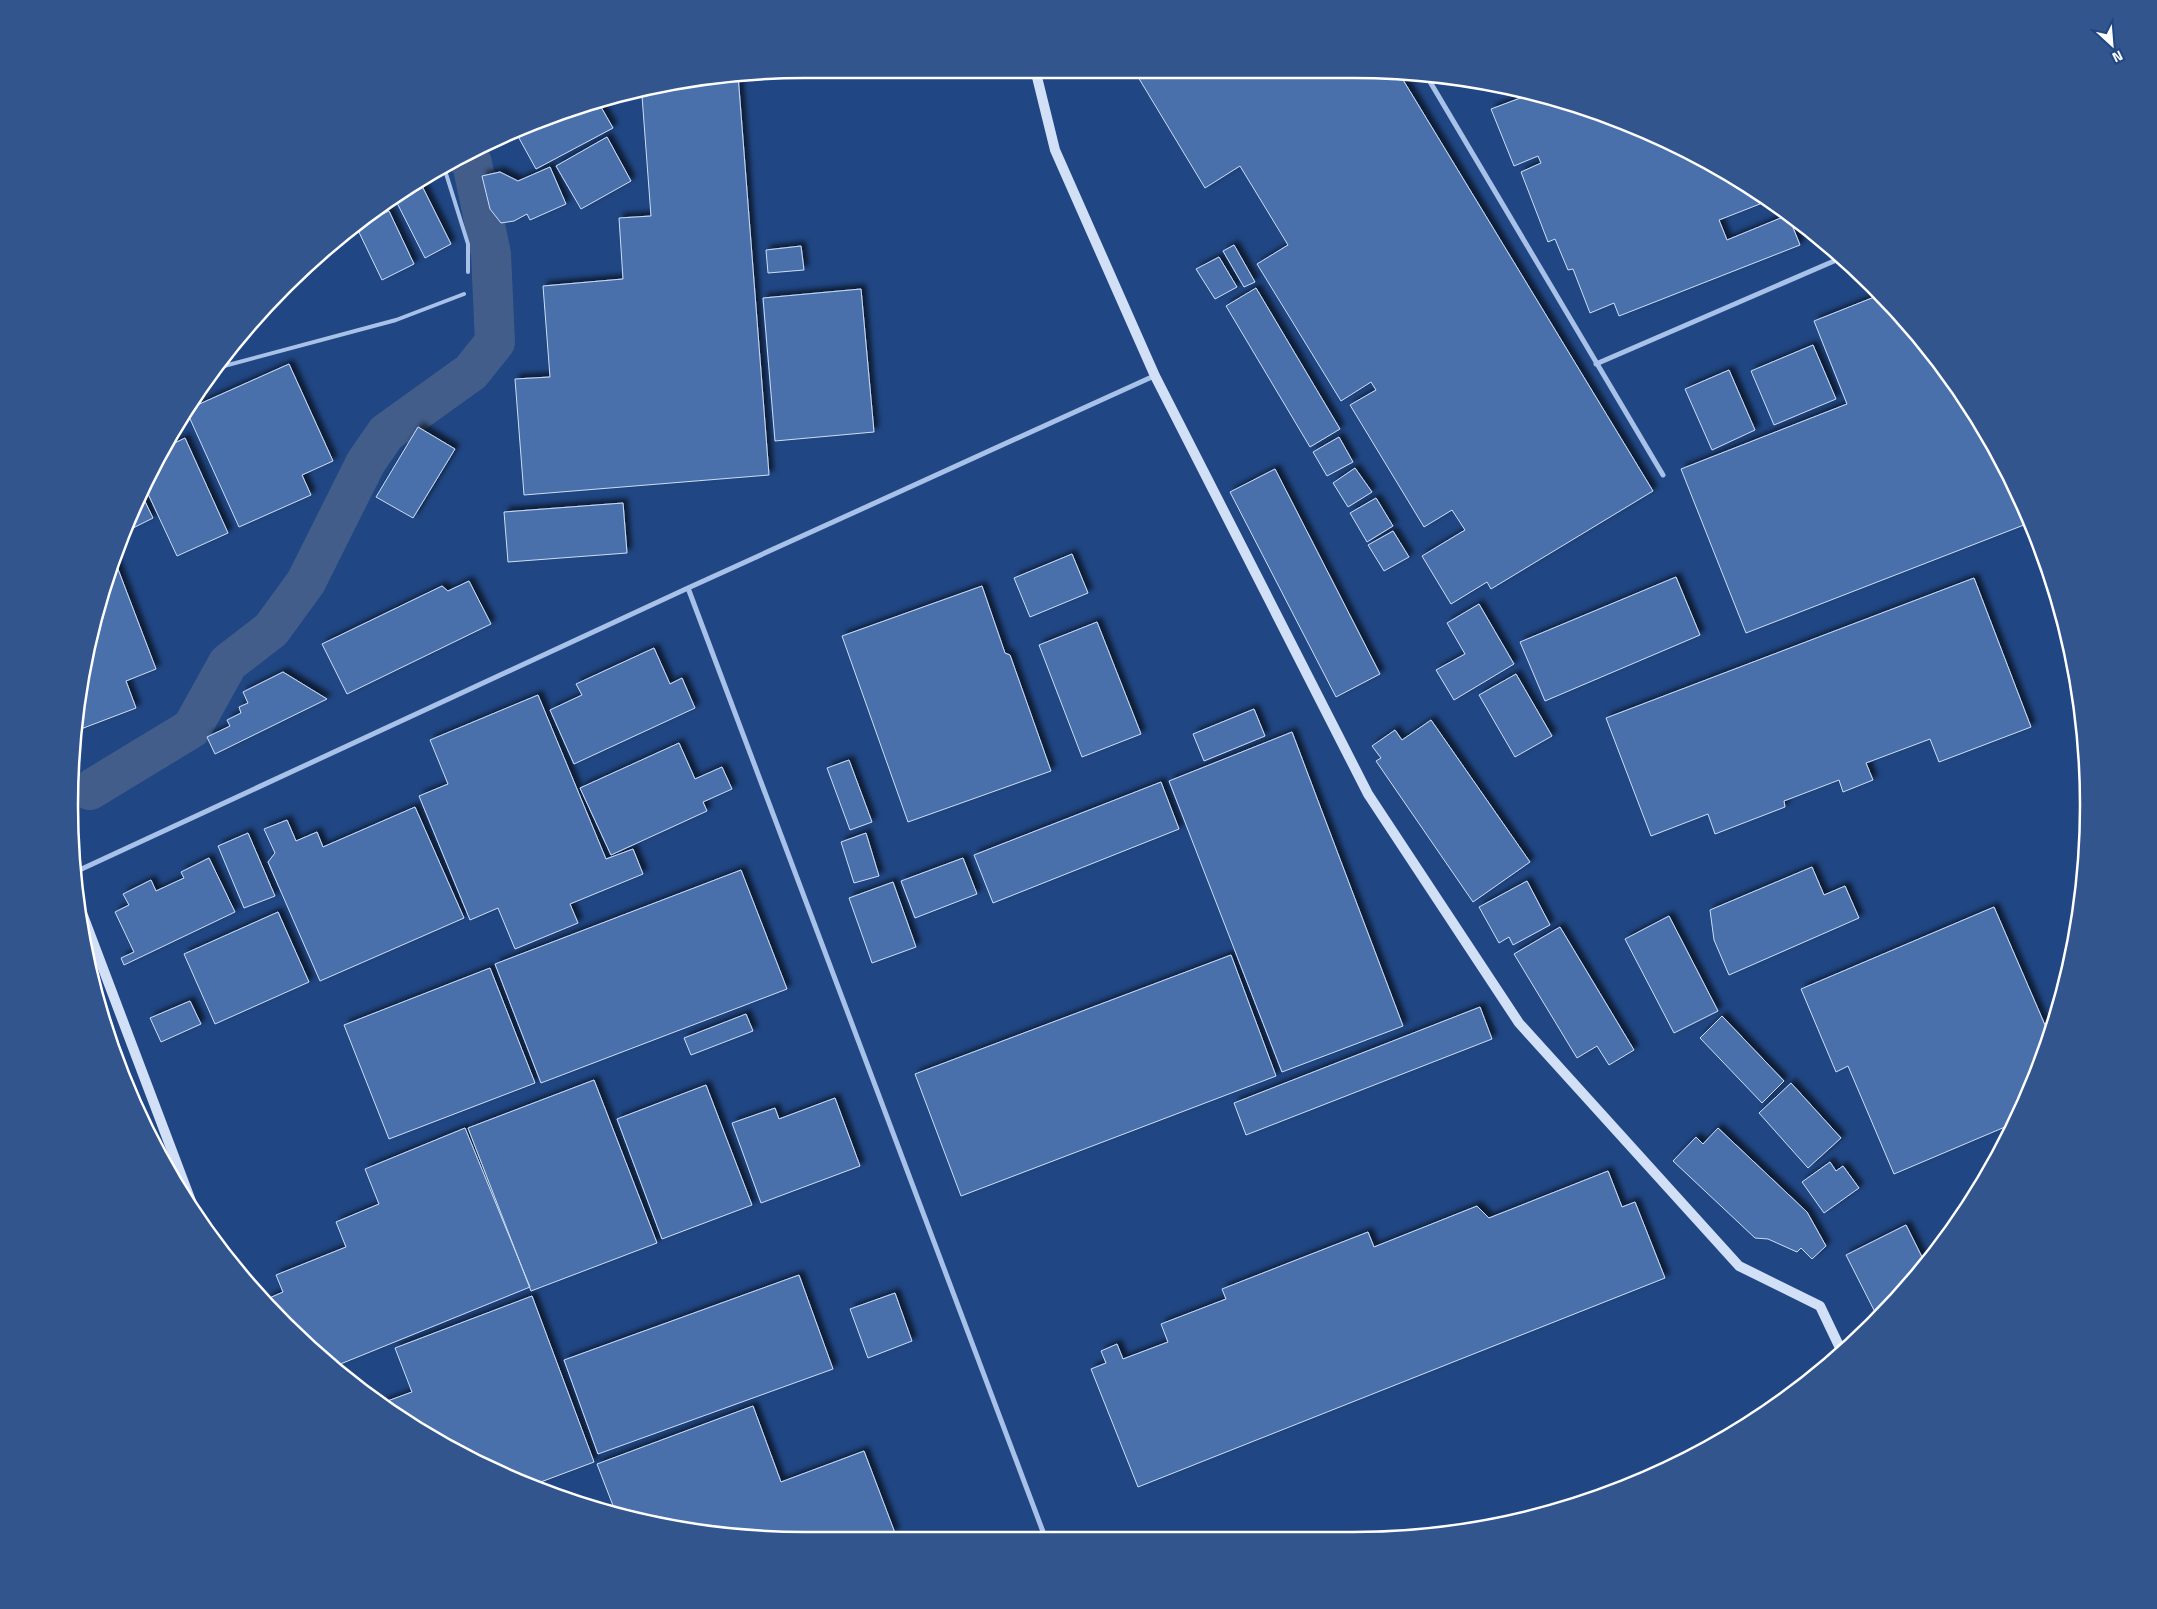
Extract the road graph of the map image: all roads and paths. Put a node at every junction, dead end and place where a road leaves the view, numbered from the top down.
1 (1037, 78) edge
2 (1430, 82) edge
3 (446, 172) edge
4 (1835, 261) edge
5 (468, 272) dead end
6 (464, 294) dead end
7 (1596, 364) junction
8 (225, 366) edge
9 (1155, 376) junction
10 (1663, 475) dead end
11 (688, 588) junction
12 (81, 869) edge
13 (89, 931) edge
14 (184, 1182) edge
15 (1839, 1345) edge
16 (1043, 1532) edge

1 - 9 street
2 - 7 street
3 - 5 lane
4 - 7 street
6 - 8 lane
7 - 10 street
9 - 11 street
9 - 15 street
11 - 12 street
11 - 16 street
13 - 14 street

